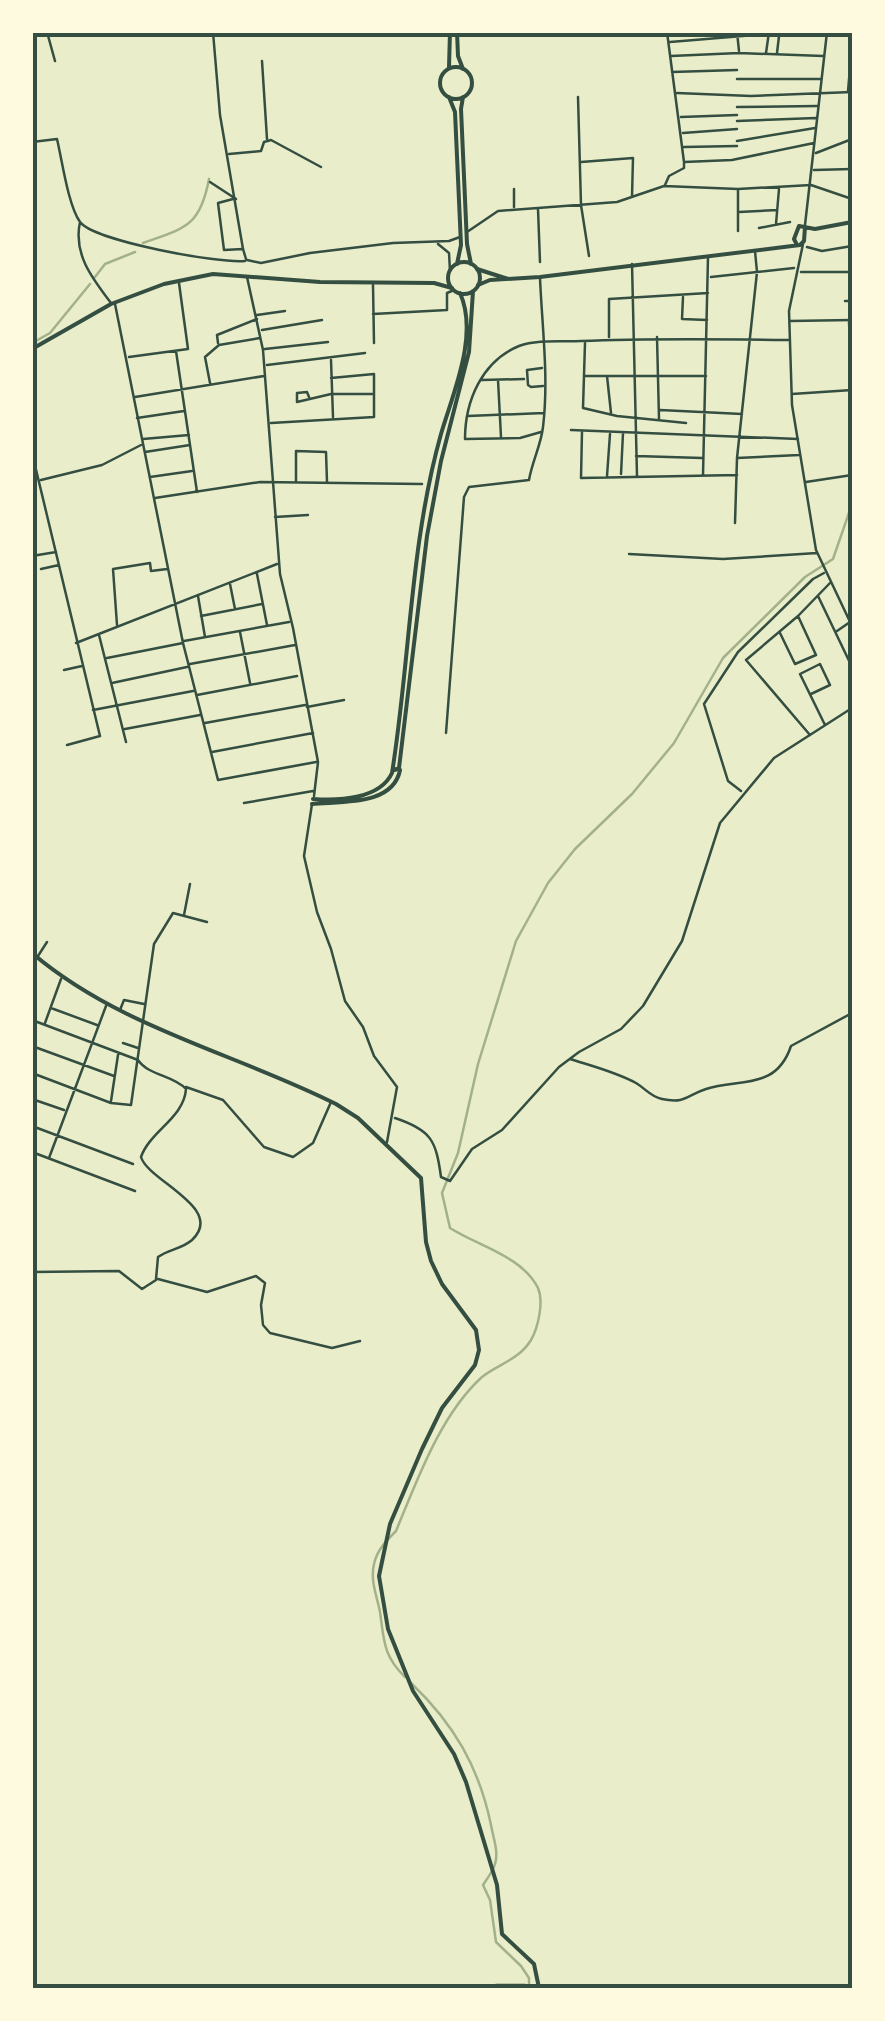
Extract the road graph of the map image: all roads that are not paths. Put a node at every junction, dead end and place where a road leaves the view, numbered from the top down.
1 (47, 32) edge
2 (213, 32) edge
3 (244, 32) edge
4 (256, 32) edge
5 (453, 32) edge
6 (667, 32) edge
7 (793, 32) edge
8 (805, 32) edge
9 (769, 34) edge
10 (779, 34) edge
11 (826, 34) edge
12 (737, 35) edge
13 (668, 42) junction
14 (852, 45) edge
15 (739, 54) junction
16 (766, 54) junction
17 (776, 55) junction
18 (669, 56) junction
19 (824, 56) junction
20 (55, 61) dead end
21 (262, 61) dead end
22 (463, 69) junction
23 (448, 70) junction
24 (737, 70) dead end
25 (670, 72) junction
26 (738, 79) dead end
27 (822, 80) junction
28 (850, 92) edge
29 (677, 93) junction
30 (820, 93) junction
31 (449, 97) junction
32 (578, 97) dead end
33 (463, 98) junction
34 (819, 106) junction
35 (737, 107) dead end
36 (680, 117) junction
37 (818, 118) junction
38 (817, 128) junction
39 (737, 129) dead end
40 (682, 134) junction
41 (852, 139) edge
42 (267, 140) junction
43 (32, 142) edge
44 (815, 142) junction
45 (683, 147) junction
46 (814, 153) junction
47 (227, 154) junction
48 (579, 162) junction
49 (684, 162) junction
50 (321, 167) dead end
51 (852, 169) edge
52 (812, 170) junction
53 (210, 182) dead end
54 (810, 185) junction
55 (664, 186) junction
56 (514, 188) dead end
57 (738, 188) junction
58 (779, 188) junction
59 (852, 198) edge
60 (234, 199) junction
61 (632, 199) junction
62 (580, 205) junction
63 (538, 208) junction
64 (514, 209) junction
65 (777, 210) junction
66 (738, 212) junction
67 (805, 214) junction
68 (80, 222) junction
69 (790, 222) dead end
70 (852, 222) edge
71 (776, 224) junction
72 (798, 227) junction
73 (805, 227) junction
74 (759, 228) dead end
75 (815, 229) junction
76 (738, 232) dead end
77 (463, 235) junction
78 (432, 242) junction
79 (795, 242) junction
80 (805, 242) junction
81 (852, 246) edge
82 (243, 249) junction
83 (755, 250) junction
84 (708, 255) junction
85 (589, 256) dead end
86 (801, 256) junction
87 (247, 260) junction
88 (540, 262) dead end
89 (457, 264) junction
90 (471, 264) junction
91 (632, 264) junction
92 (794, 268) dead end
93 (477, 269) junction
94 (757, 272) junction
95 (801, 272) dead end
96 (852, 272) edge
97 (450, 274) junction
98 (246, 276) junction
99 (540, 277) junction
100 (710, 277) junction
101 (512, 280) junction
102 (178, 281) junction
103 (434, 283) junction
104 (373, 284) junction
105 (478, 285) junction
106 (455, 290) junction
107 (473, 291) junction
108 (709, 293) junction
109 (684, 294) junction
110 (633, 296) junction
111 (845, 301) dead end
112 (852, 301) edge
113 (113, 303) junction
114 (285, 310) dead end
115 (373, 314) junction
116 (258, 316) junction
117 (322, 320) dead end
118 (708, 320) junction
119 (851, 320) edge
120 (789, 321) junction
121 (260, 330) junction
122 (657, 337) junction
123 (261, 338) junction
124 (634, 338) junction
125 (707, 338) junction
126 (609, 340) junction
127 (749, 340) junction
128 (789, 340) junction
129 (585, 341) junction
130 (328, 342) dead end
131 (374, 342) dead end
132 (542, 343) junction
133 (218, 344) junction
134 (32, 349) edge
135 (263, 350) junction
136 (176, 351) junction
137 (364, 353) dead end
138 (128, 357) junction
139 (331, 359) junction
140 (264, 364) junction
141 (544, 368) junction
142 (264, 376) junction
143 (584, 376) junction
144 (608, 376) junction
145 (635, 376) junction
146 (658, 376) junction
147 (706, 376) junction
148 (330, 378) junction
149 (526, 379) junction
150 (480, 380) junction
151 (498, 380) junction
152 (210, 384) junction
153 (545, 386) junction
154 (182, 388) junction
155 (851, 390) edge
156 (331, 394) junction
157 (373, 394) junction
158 (791, 394) junction
159 (133, 397) junction
160 (309, 397) dead end
161 (852, 403) edge
162 (659, 410) junction
163 (186, 411) junction
164 (705, 412) junction
165 (544, 413) junction
166 (611, 414) junction
167 (742, 414) junction
168 (500, 415) junction
169 (466, 416) junction
170 (137, 418) junction
171 (636, 418) junction
172 (333, 419) junction
173 (659, 420) junction
174 (686, 423) dead end
175 (270, 424) junction
176 (571, 430) dead end
177 (582, 430) junction
178 (542, 432) junction
179 (610, 432) junction
180 (623, 433) junction
181 (636, 434) junction
182 (704, 435) junction
183 (189, 436) junction
184 (740, 437) junction
185 (501, 438) junction
186 (798, 439) junction
187 (142, 442) junction
188 (190, 446) junction
189 (143, 452) junction
190 (32, 453) edge
191 (800, 455) junction
192 (636, 456) junction
193 (704, 458) junction
194 (738, 458) junction
195 (194, 470) junction
196 (703, 475) junction
197 (737, 475) junction
198 (852, 475) edge
199 (607, 476) junction
200 (621, 476) junction
201 (637, 476) junction
202 (149, 477) junction
203 (41, 480) junction
204 (271, 482) junction
205 (296, 482) junction
206 (806, 482) junction
207 (327, 483) junction
208 (422, 484) dead end
209 (197, 492) junction
210 (153, 498) junction
211 (308, 515) dead end
212 (274, 518) junction
213 (735, 523) dead end
214 (58, 551) junction
215 (630, 554) dead end
216 (817, 554) junction
217 (32, 556) edge
218 (278, 563) junction
219 (62, 565) junction
220 (168, 568) junction
221 (41, 569) dead end
222 (256, 572) junction
223 (826, 572) junction
224 (230, 582) junction
225 (830, 582) junction
226 (197, 595) junction
227 (818, 595) junction
228 (175, 604) junction
229 (262, 604) junction
230 (235, 609) junction
231 (201, 616) junction
232 (798, 616) junction
233 (292, 622) junction
234 (852, 624) edge
235 (117, 626) junction
236 (267, 626) junction
237 (240, 631) junction
238 (780, 631) junction
239 (836, 632) junction
240 (99, 634) junction
241 (205, 638) junction
242 (182, 642) junction
243 (76, 643) junction
244 (296, 645) junction
245 (245, 654) junction
246 (106, 658) junction
247 (82, 666) junction
248 (188, 666) junction
249 (852, 668) edge
250 (64, 670) dead end
251 (300, 676) junction
252 (112, 682) junction
253 (251, 684) junction
254 (195, 693) junction
255 (810, 694) junction
256 (344, 700) dead end
257 (117, 705) junction
258 (307, 706) junction
259 (852, 708) edge
260 (93, 710) junction
261 (201, 715) junction
262 (204, 724) junction
263 (825, 725) junction
264 (123, 730) junction
265 (312, 733) junction
266 (446, 733) dead end
267 (810, 735) junction
268 (126, 742) dead end
269 (67, 746) dead end
270 (401, 750) junction
271 (211, 752) junction
272 (318, 762) junction
273 (393, 767) junction
274 (315, 791) junction
275 (744, 793) junction
276 (313, 801) junction
277 (244, 803) dead end
278 (190, 884) dead end
279 (184, 916) junction
280 (207, 922) dead end
281 (47, 942) dead end
282 (35, 955) edge
283 (62, 978) junction
284 (107, 1004) junction
285 (144, 1004) junction
286 (51, 1008) junction
287 (120, 1012) junction
288 (852, 1013) edge
289 (32, 1020) edge
290 (142, 1022) junction
291 (44, 1024) junction
292 (98, 1025) junction
293 (92, 1042) junction
294 (123, 1042) dead end
295 (34, 1046) edge
296 (139, 1048) junction
297 (118, 1052) junction
298 (32, 1056) edge
299 (570, 1059) junction
300 (138, 1060) junction
301 (84, 1065) junction
302 (32, 1073) edge
303 (114, 1076) junction
304 (184, 1086) junction
305 (74, 1089) junction
306 (32, 1098) edge
307 (331, 1101) junction
308 (110, 1102) junction
309 (66, 1112) junction
310 (394, 1118) junction
311 (32, 1126) edge
312 (57, 1136) junction
313 (386, 1143) junction
314 (32, 1152) edge
315 (49, 1158) junction
316 (133, 1164) dead end
317 (135, 1190) dead end
318 (32, 1272) edge
319 (156, 1279) junction
320 (360, 1342) dead end
321 (525, 1985) dead end
322 (493, 1988) edge
323 (539, 1988) edge

1 - 20 street
2 - 47 street
3 - 4 street
5 - 22 main road
5 - 23 main road
6 - 13 street
7 - 10 street
8 - 11 street
9 - 10 street
9 - 12 street
9 - 16 street
10 - 17 street
11 - 19 street
12 - 13 street
12 - 15 street
13 - 18 street
14 - 28 street
15 - 16 street
15 - 18 street
16 - 17 street
17 - 19 street
18 - 25 street
19 - 27 street
21 - 42 street
22 - 23 main road
22 - 33 main road
23 - 31 main road
24 - 25 street
25 - 29 street
26 - 27 street
27 - 30 street
28 - 30 street
29 - 30 street
29 - 36 street
30 - 34 street
31 - 33 main road
31 - 77 main road
32 - 48 street
33 - 77 main road
34 - 35 street
34 - 37 street
36 - 37 street
36 - 40 street
37 - 38 street
38 - 44 street
38 - 45 street
39 - 40 street
40 - 45 street
41 - 46 street
42 - 47 street
42 - 50 street
43 - 68 street
44 - 46 street
44 - 49 street
45 - 49 street
46 - 52 street
47 - 60 street
48 - 61 street
48 - 62 street
49 - 55 street
51 - 52 street
52 - 54 street
53 - 60 street
54 - 58 street
54 - 59 street
54 - 67 street
55 - 57 street
55 - 61 street
56 - 64 street
57 - 58 street
57 - 66 street
58 - 65 street
60 - 82 street
60 - 82 street
61 - 62 street
62 - 63 street
62 - 85 street
63 - 64 street
63 - 88 street
64 - 77 street
65 - 66 street
65 - 71 street
66 - 76 street
67 - 72 street
67 - 73 street
68 - 87 street
68 - 113 street
69 - 71 street
70 - 75 main road
71 - 74 street
72 - 73 main road
72 - 79 main road
73 - 75 main road
73 - 80 main road
75 - 80 main road
77 - 78 street
77 - 89 main road
77 - 90 main road
78 - 87 street
78 - 97 street
79 - 80 main road
79 - 83 main road
79 - 86 street
80 - 81 street
80 - 86 street
82 - 87 street
83 - 84 main road
83 - 94 street
84 - 91 main road
84 - 100 street
86 - 120 street
89 - 90 main road
89 - 97 main road
90 - 93 main road
91 - 99 main road
91 - 110 street
92 - 94 street
93 - 101 main road
93 - 105 main road
94 - 100 street
94 - 127 street
95 - 96 street
97 - 103 main road
97 - 106 main road
98 - 102 main road
98 - 104 main road
98 - 116 street
99 - 101 main road
99 - 132 street
100 - 108 street
101 - 105 main road
102 - 113 main road
102 - 136 street
103 - 104 main road
103 - 106 main road
104 - 115 street
105 - 107 main road
106 - 107 main road
106 - 115 street
106 - 273 main road
107 - 270 main road
108 - 109 street
108 - 118 street
109 - 110 street
109 - 118 street
110 - 124 street
110 - 126 street
111 - 112 street
113 - 134 main road
113 - 138 street
114 - 116 street
115 - 131 street
116 - 121 street
116 - 133 street
117 - 121 street
118 - 125 street
119 - 120 street
119 - 155 street
120 - 128 street
121 - 123 street
122 - 124 street
122 - 125 street
122 - 146 street
123 - 133 street
123 - 135 street
124 - 126 street
124 - 145 street
125 - 127 street
125 - 147 street
126 - 129 street
127 - 128 street
127 - 167 street
128 - 158 street
129 - 132 street
129 - 143 street
130 - 135 street
132 - 141 street
132 - 150 street
133 - 152 street
135 - 140 street
136 - 138 street
136 - 154 street
137 - 139 street
138 - 159 street
139 - 140 street
139 - 148 street
140 - 142 street
141 - 149 street
141 - 153 street
142 - 152 street
142 - 175 street
143 - 144 street
143 - 166 street
144 - 145 street
144 - 166 street
145 - 146 street
145 - 171 street
146 - 147 street
146 - 162 street
147 - 164 street
148 - 156 street
148 - 157 street
149 - 151 street
149 - 153 street
150 - 151 street
150 - 169 street
151 - 168 street
152 - 154 street
153 - 165 street
154 - 159 street
154 - 163 street
155 - 158 street
155 - 161 street
156 - 157 street
156 - 160 street
156 - 172 street
157 - 172 street
158 - 186 street
159 - 170 street
162 - 164 street
162 - 173 street
163 - 170 street
163 - 183 street
164 - 167 street
164 - 182 street
165 - 168 street
165 - 178 street
166 - 171 street
167 - 184 street
168 - 169 street
168 - 185 street
169 - 185 street
170 - 187 street
171 - 173 street
171 - 181 street
172 - 175 street
173 - 174 street
175 - 204 street
176 - 177 street
177 - 179 street
177 - 199 street
178 - 185 street
178 - 266 street
179 - 180 street
179 - 199 street
180 - 181 street
180 - 200 street
181 - 182 street
181 - 192 street
182 - 184 street
182 - 193 street
183 - 187 street
183 - 188 street
184 - 186 street
184 - 194 street
186 - 191 street
187 - 189 street
187 - 203 street
188 - 189 street
188 - 195 street
189 - 202 street
190 - 203 street
191 - 194 street
191 - 206 street
192 - 193 street
192 - 201 street
193 - 196 street
194 - 197 street
195 - 202 street
195 - 209 street
196 - 197 street
196 - 201 street
197 - 213 street
198 - 206 street
199 - 200 street
200 - 201 street
202 - 210 street
203 - 214 street
204 - 205 street
204 - 209 street
204 - 212 street
205 - 207 street
205 - 207 street
206 - 216 street
207 - 208 street
209 - 210 street
210 - 220 street
211 - 212 street
212 - 218 street
214 - 217 street
214 - 219 street
215 - 216 street
216 - 223 street
218 - 222 street
218 - 233 street
219 - 221 street
219 - 243 street
220 - 228 street
220 - 235 street
222 - 224 street
222 - 229 street
223 - 225 street
223 - 275 street
224 - 226 street
224 - 230 street
225 - 227 street
225 - 234 street
226 - 228 street
226 - 231 street
227 - 232 street
227 - 239 street
228 - 235 street
228 - 242 street
229 - 230 street
229 - 236 street
230 - 231 street
231 - 241 street
232 - 238 street
232 - 238 street
233 - 236 street
233 - 244 street
234 - 239 street
235 - 240 street
236 - 237 street
237 - 241 street
237 - 245 street
238 - 267 street
239 - 249 street
240 - 243 street
240 - 246 street
241 - 242 street
242 - 246 street
242 - 248 street
243 - 247 street
244 - 245 street
244 - 251 street
245 - 248 street
245 - 253 street
246 - 252 street
247 - 250 street
247 - 260 street
248 - 252 street
248 - 254 street
251 - 253 street
251 - 258 street
252 - 257 street
253 - 254 street
254 - 257 street
254 - 261 street
255 - 255 street
255 - 263 street
256 - 258 street
257 - 260 street
257 - 264 street
258 - 262 street
258 - 265 street
259 - 263 street
260 - 269 street
261 - 262 street
261 - 264 street
262 - 271 street
263 - 267 street
264 - 268 street
265 - 271 street
265 - 272 street
267 - 275 street
270 - 273 main road
270 - 276 main road
271 - 272 street
272 - 274 street
273 - 276 main road
274 - 276 street
274 - 277 street
275 - 299 street
276 - 310 street
278 - 279 street
279 - 280 street
279 - 285 street
281 - 282 street
282 - 283 main road
283 - 284 main road
283 - 286 street
284 - 287 main road
284 - 292 street
285 - 287 street
285 - 290 street
286 - 291 street
286 - 292 street
287 - 290 main road
288 - 299 street
289 - 291 street
290 - 296 street
290 - 307 main road
291 - 293 street
292 - 293 street
293 - 297 street
293 - 301 street
294 - 296 street
295 - 298 street
295 - 301 street
296 - 300 street
297 - 300 street
297 - 303 street
299 - 310 street
300 - 304 street
300 - 308 street
301 - 303 street
301 - 305 street
302 - 305 street
303 - 308 street
304 - 307 street
304 - 319 street
305 - 308 street
305 - 309 street
306 - 309 street
307 - 313 main road
309 - 312 street
310 - 313 street
311 - 312 street
312 - 315 street
312 - 316 street
313 - 323 main road
314 - 315 street
315 - 317 street
318 - 319 street
319 - 320 street
321 - 322 street

